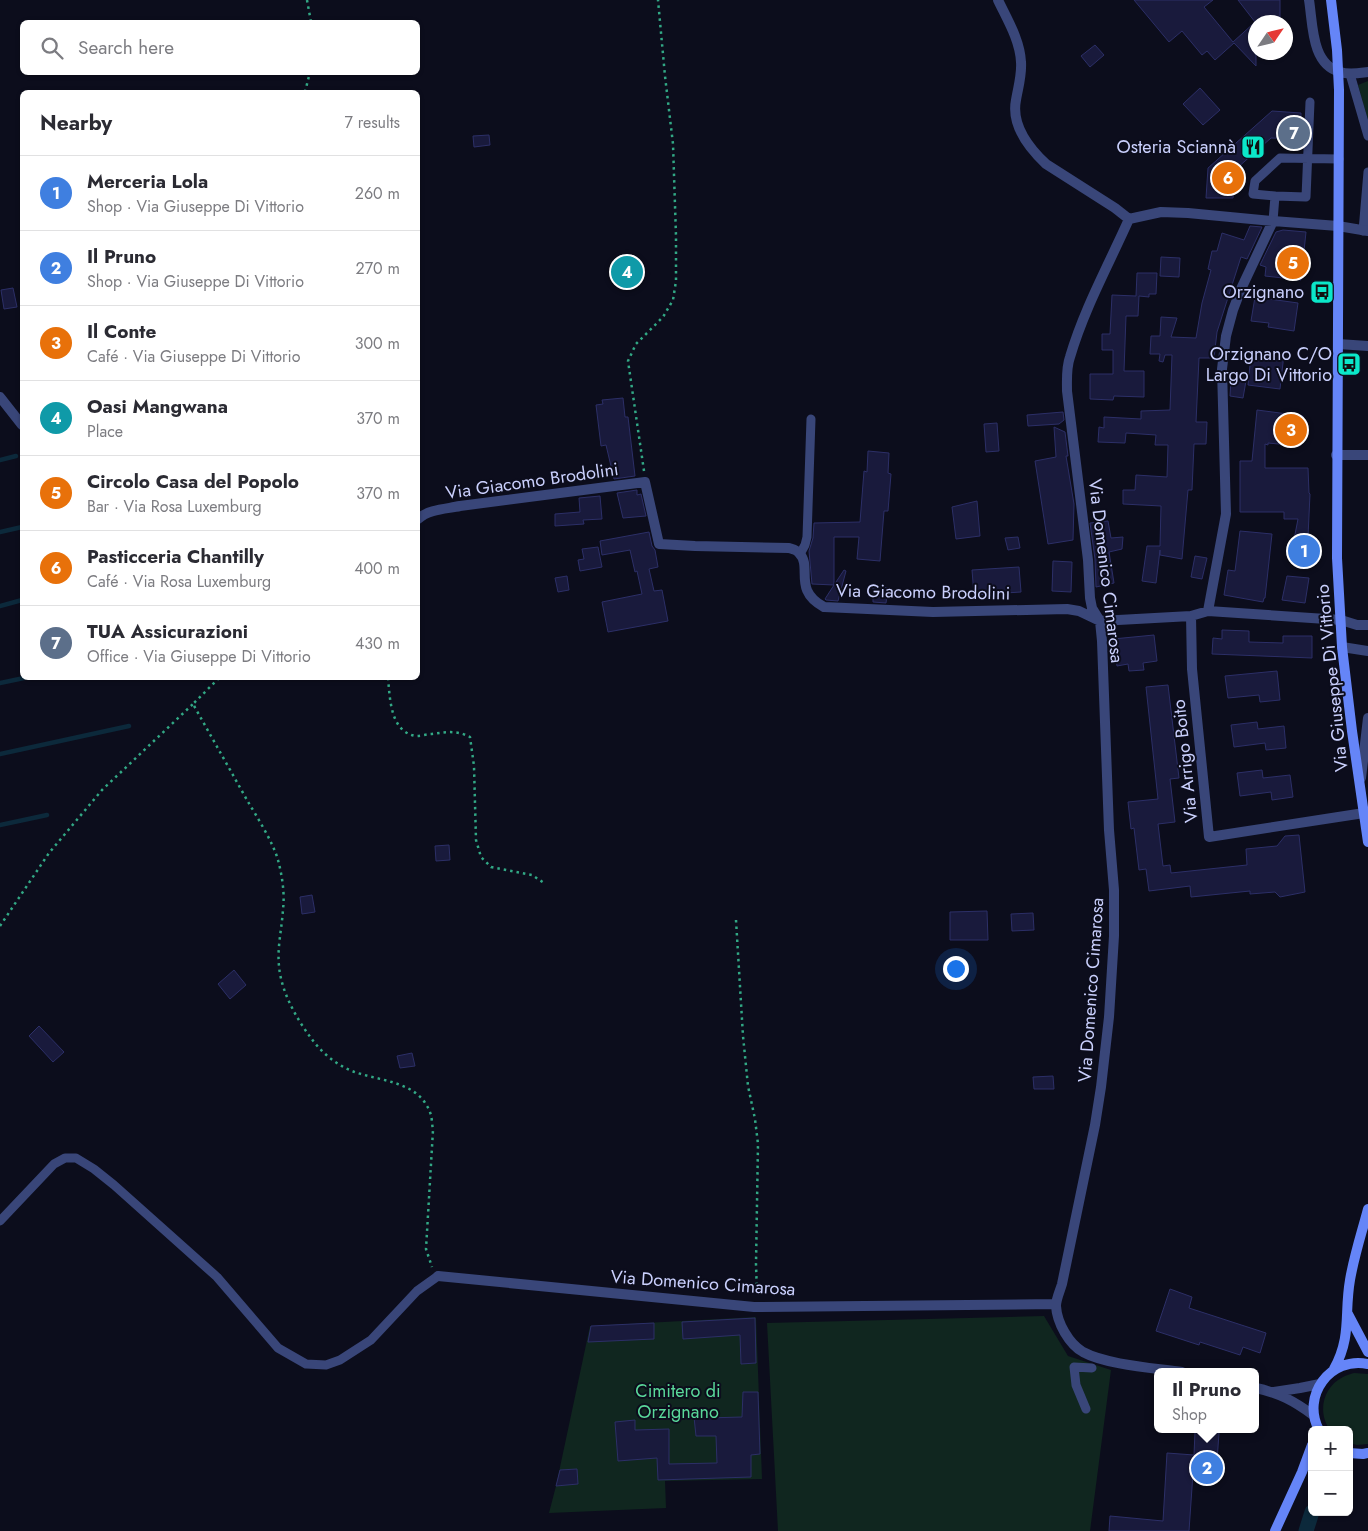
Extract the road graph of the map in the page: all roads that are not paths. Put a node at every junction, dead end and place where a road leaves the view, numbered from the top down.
1 (998, 0) edge
2 (1309, 0) edge
3 (1331, 0) edge
4 (1339, 72) junction
5 (1368, 72) edge
6 (1350, 74) junction
7 (1310, 102) dead end
8 (1368, 136) edge
9 (1308, 159) junction
10 (1339, 159) junction
11 (1368, 172) edge
12 (1274, 196) junction
13 (1130, 219) junction
14 (1273, 221) junction
15 (1338, 226) junction
16 (1366, 231) edge
17 (1338, 344) junction
18 (1368, 346) edge
19 (0, 397) edge
20 (811, 419) dead end
21 (20, 422) edge
22 (1336, 455) junction
23 (1368, 455) edge
24 (420, 517) edge
25 (800, 554) junction
26 (1208, 611) junction
27 (1191, 616) junction
28 (1341, 620) junction
29 (1100, 621) junction
30 (1368, 625) edge
31 (1342, 647) junction
32 (1368, 651) edge
33 (1368, 718) edge
34 (1360, 784) junction
35 (1364, 814) junction
36 (1368, 842) edge
37 (1368, 1209) edge
38 (0, 1221) edge
39 (438, 1276) joint
40 (1056, 1304) junction
41 (1348, 1313) junction
42 (1368, 1352) edge
43 (1368, 1364) edge
44 (1092, 1368) dead end
45 (1156, 1368) edge
46 (1334, 1369) junction
47 (1320, 1384) junction
48 (1259, 1389) edge
49 (1273, 1392) junction
50 (1086, 1408) dead end
51 (1316, 1425) edge
52 (1353, 1453) edge
53 (1368, 1453) edge
54 (1308, 1456) edge
55 (1308, 1468) edge
56 (1302, 1472) junction
57 (1275, 1531) edge

1 - 13 street
2 - 4 street
3 - 4 main road, Via Giuseppe Di Vittorio
4 - 6 street
4 - 10 main road, Via Giuseppe Di Vittorio
5 - 6 street
6 - 8 lane
7 - 9 lane
9 - 10 lane
9 - 12 lane
9 - 12 lane
10 - 15 main road, Via Giuseppe Di Vittorio
11 - 16 lane
12 - 14 lane
13 - 14 street
13 - 29 street, Via Domenico Cimarosa
14 - 15 street
14 - 26 street
15 - 16 street
15 - 17 main road, Via Giuseppe Di Vittorio
17 - 18 street
17 - 22 main road, Via Giuseppe Di Vittorio
19 - 21 street
20 - 25 lane
22 - 23 street
22 - 28 main road, Via Giuseppe Di Vittorio
24 - 25 street, Via Giacomo Brodolini
25 - 29 street, Via Giacomo Brodolini
26 - 27 street, Via Giacomo Brodolini
26 - 28 street, Via Giacomo Brodolini
27 - 29 street, Via Giacomo Brodolini
27 - 35 street, Via Arrigo Boito
28 - 30 street, Via Giacomo Brodolini
28 - 31 main road, Via Giuseppe Di Vittorio
29 - 40 street, Via Domenico Cimarosa
31 - 32 street
31 - 34 main road, Via Giuseppe Di Vittorio
33 - 34 street
34 - 35 main road, Via Giuseppe Di Vittorio
35 - 36 main road, Via Giuseppe Di Vittorio
37 - 41 main road
38 - 39 lane
39 - 40 street, Via Domenico Cimarosa
40 - 45 street
41 - 42 main road
41 - 46 main road
43 - 46 main road
44 - 50 lane
46 - 47 main road
47 - 49 street
47 - 51 main road
48 - 49 street
49 - 51 street
52 - 53 main road
54 - 56 main road
55 - 56 main road
56 - 57 main road

